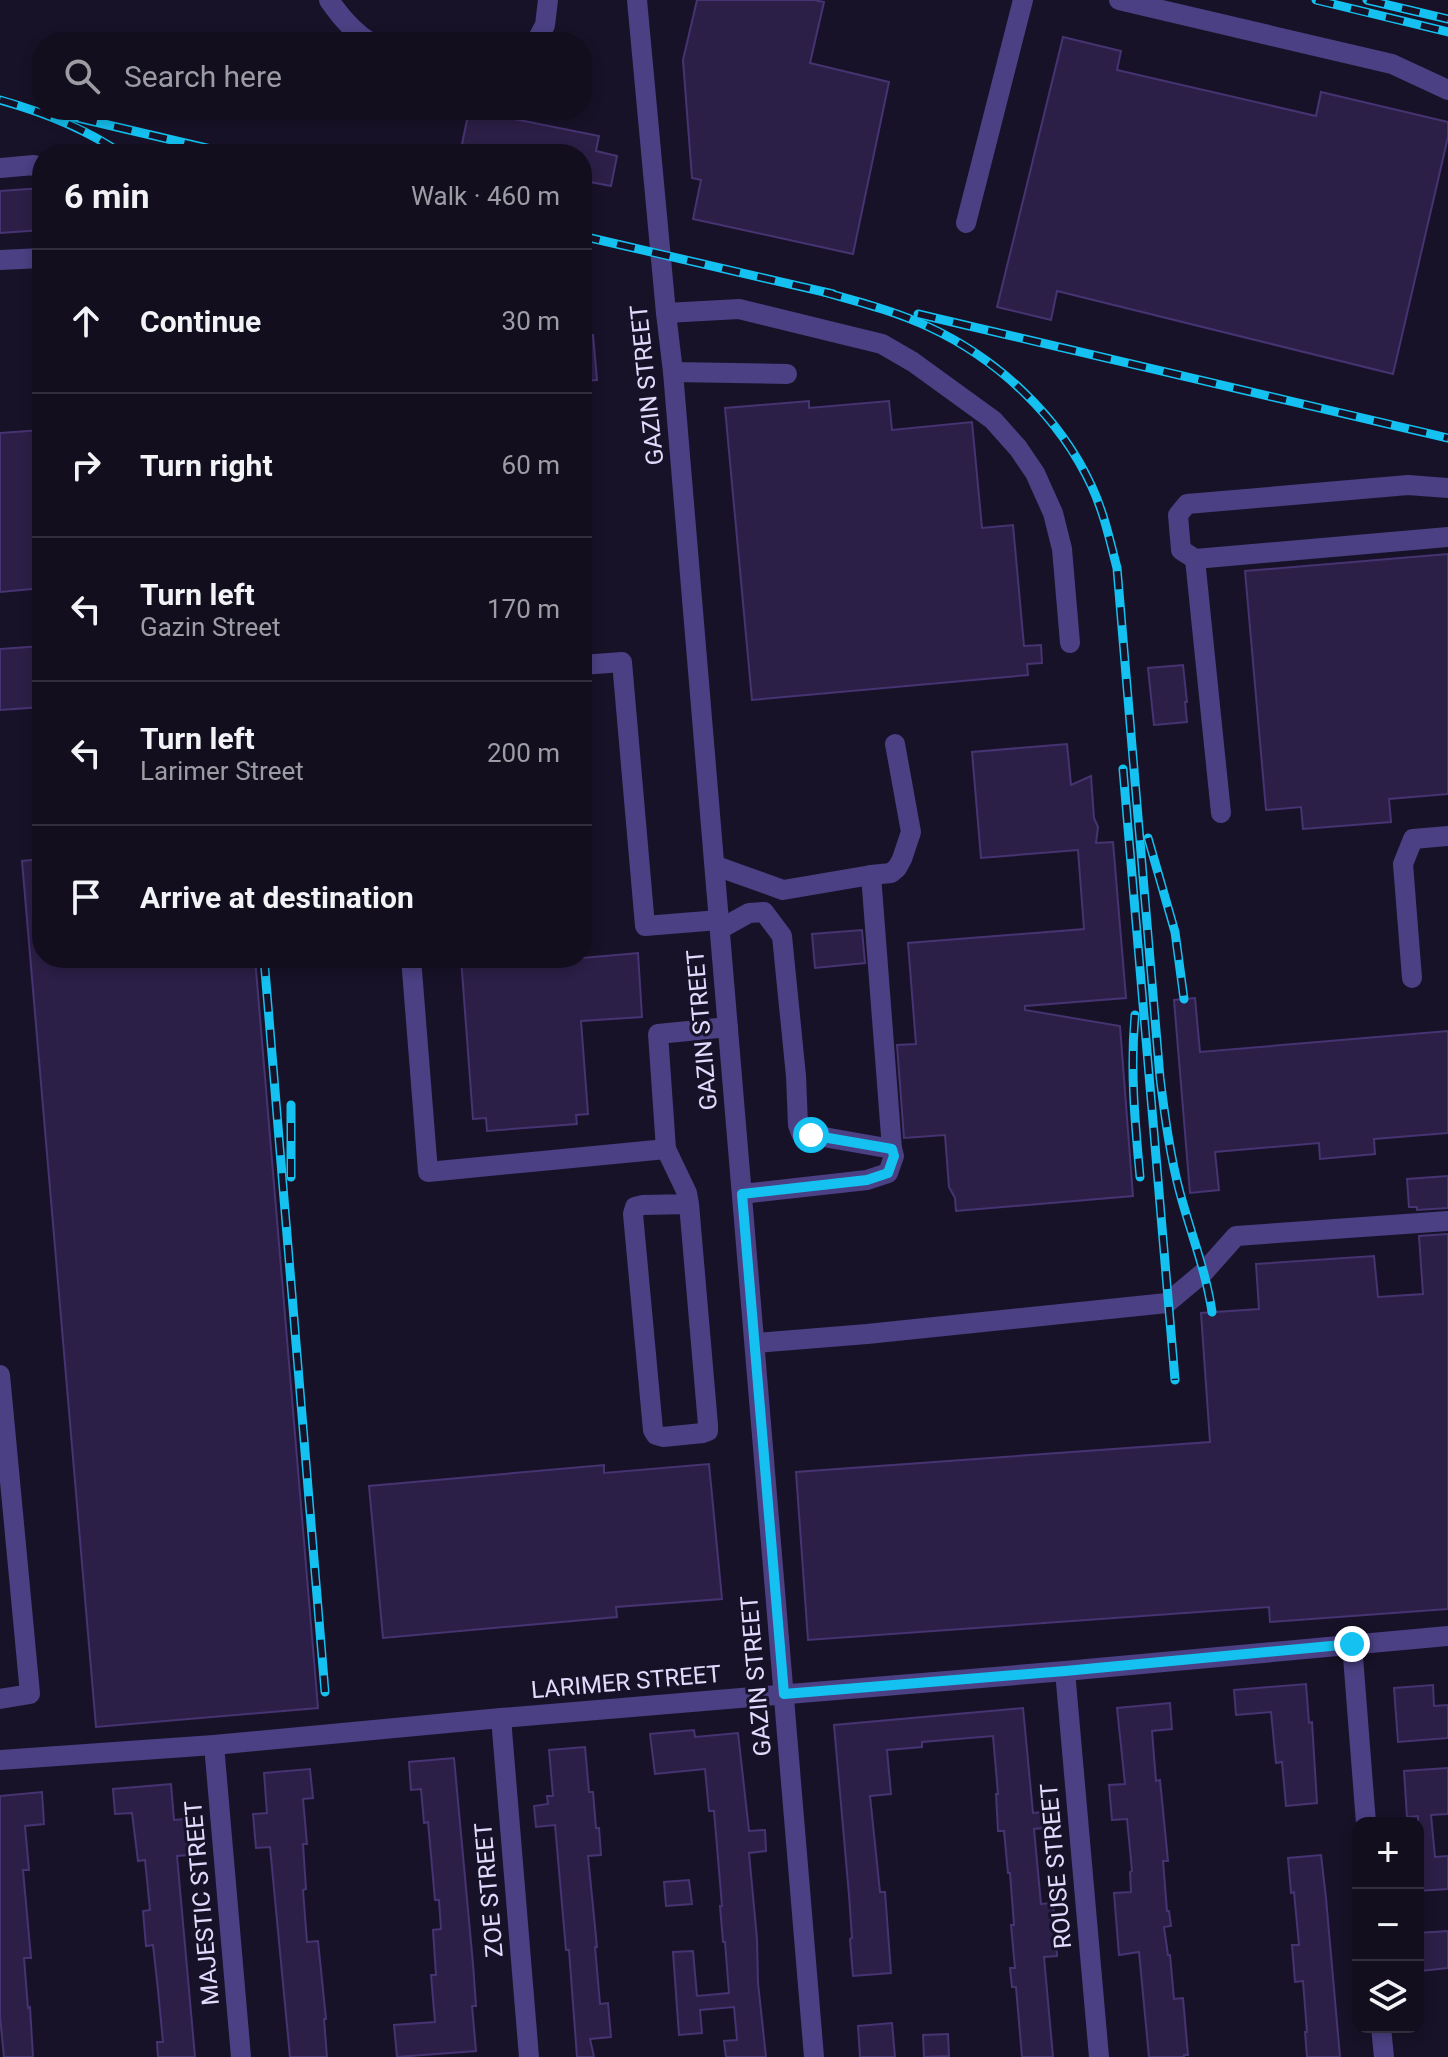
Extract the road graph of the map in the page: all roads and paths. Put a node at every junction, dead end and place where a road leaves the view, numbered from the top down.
1 (329, 0) edge
2 (548, 0) edge
3 (637, 0) edge
4 (1023, 0) edge
5 (1119, 0) edge
6 (357, 32) edge
7 (541, 32) edge
8 (1448, 90) edge
9 (32, 165) edge
10 (0, 168) edge
11 (966, 223) dead end
12 (32, 258) edge
13 (0, 260) edge
14 (666, 313) junction
15 (673, 372) junction
16 (787, 374) dead end
17 (1448, 488) edge
18 (1448, 537) edge
19 (1195, 559) junction
20 (1070, 643) dead end
21 (592, 664) edge
22 (895, 744) dead end
23 (1221, 813) dead end
24 (1448, 836) edge
25 (716, 866) junction
26 (871, 875) junction
27 (720, 925) junction
28 (412, 968) edge
29 (1412, 978) dead end
30 (728, 1027) junction
31 (666, 1149) junction
32 (892, 1149) junction
33 (742, 1194) junction
34 (689, 1204) junction
35 (1448, 1221) edge
36 (755, 1343) junction
37 (0, 1375) edge
38 (1448, 1636) edge
39 (1352, 1644) junction
40 (1065, 1671) junction
41 (784, 1694) junction
42 (0, 1699) edge
43 (501, 1718) junction
44 (214, 1745) junction
45 (0, 1760) edge
46 (1366, 1817) edge
47 (1382, 2033) edge
48 (241, 2057) edge
49 (529, 2057) edge
50 (814, 2057) edge
51 (1099, 2057) edge
52 (1384, 2057) edge

1 - 6 street
2 - 7 street
3 - 14 street, GAZIN STREET
4 - 11 street
5 - 8 street
9 - 10 street
12 - 13 street
14 - 15 street, GAZIN STREET
14 - 20 street
15 - 16 street
15 - 25 street, GAZIN STREET
17 - 19 street
18 - 19 street
19 - 23 street
21 - 27 street
22 - 26 street
24 - 29 street
25 - 26 street
25 - 27 street, GAZIN STREET
26 - 32 street
27 - 30 street, GAZIN STREET
27 - 32 street
28 - 31 street
30 - 31 street
30 - 33 street, GAZIN STREET
31 - 34 street
32 - 33 street
33 - 36 street, GAZIN STREET
34 - 34 street
35 - 36 street
36 - 41 street, GAZIN STREET
37 - 42 street
38 - 39 street, LARIMER STREET
39 - 40 street, LARIMER STREET
39 - 46 street
40 - 41 street, LARIMER STREET
40 - 51 street, ROUSE STREET
41 - 43 street, LARIMER STREET
41 - 50 street, GAZIN STREET
43 - 44 street, LARIMER STREET
43 - 49 street, ZOE STREET
44 - 45 street, LARIMER STREET
44 - 48 street, MAJESTIC STREET
47 - 52 street

